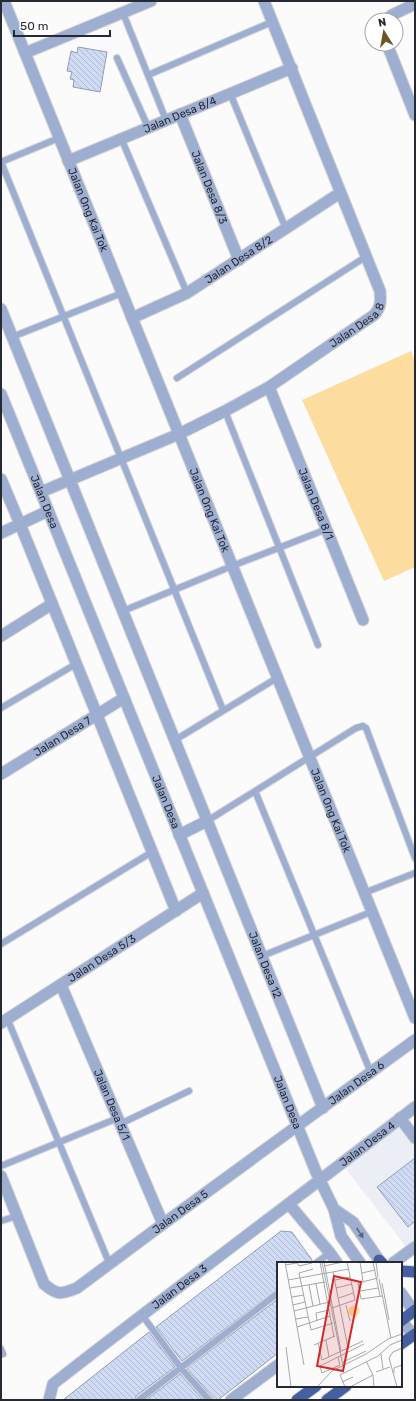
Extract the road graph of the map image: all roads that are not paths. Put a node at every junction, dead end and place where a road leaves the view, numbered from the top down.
1 (4, 1) edge
2 (151, 1) edge
3 (264, 1) edge
4 (415, 4) edge
5 (398, 12) edge
6 (123, 13) junction
7 (272, 22) junction
8 (390, 52) edge
9 (25, 53) junction
10 (117, 58) dead end
11 (292, 68) junction
12 (148, 75) junction
13 (230, 93) junction
14 (180, 114) junction
15 (415, 115) edge
16 (166, 120) junction
17 (148, 127) junction
18 (59, 138) junction
19 (121, 138) junction
20 (68, 160) junction
21 (1, 162) edge
22 (340, 193) junction
23 (286, 229) junction
24 (367, 256) junction
25 (239, 260) junction
26 (122, 293) junction
27 (187, 293) junction
28 (1, 309) edge
29 (64, 316) junction
30 (132, 318) junction
31 (12, 337) junction
32 (177, 378) dead end
33 (269, 387) junction
34 (2, 398) edge
35 (225, 412) junction
36 (179, 434) junction
37 (121, 458) junction
38 (1, 479) edge
39 (70, 479) junction
40 (41, 492) junction
41 (48, 511) junction
42 (20, 524) junction
43 (328, 529) junction
44 (1, 533) edge
45 (279, 548) junction
46 (232, 566) junction
47 (174, 590) junction
48 (52, 604) junction
49 (123, 611) junction
50 (363, 620) dead end
51 (1, 636) edge
52 (318, 645) dead end
53 (76, 664) junction
54 (277, 678) junction
55 (124, 698) junction
56 (1, 708) edge
57 (223, 710) junction
58 (96, 716) junction
59 (175, 740) junction
60 (309, 758) junction
61 (1, 774) edge
62 (255, 791) junction
63 (207, 821) junction
64 (179, 835) junction
65 (152, 852) junction
66 (415, 858) edge
67 (415, 873) edge
68 (364, 893) junction
69 (203, 894) junction
70 (176, 911) junction
71 (371, 912) junction
72 (314, 936) junction
73 (1, 944) edge
74 (262, 956) junction
75 (61, 984) junction
76 (415, 1018) edge
77 (4, 1020) edge
78 (415, 1040) edge
79 (371, 1073) junction
80 (189, 1091) dead end
81 (415, 1107) edge
82 (323, 1108) junction
83 (400, 1118) junction
84 (119, 1121) junction
85 (297, 1127) junction
86 (415, 1138) edge
87 (59, 1143) junction
88 (1, 1166) edge
89 (1, 1176) edge
90 (318, 1176) junction
91 (289, 1204) junction
92 (334, 1209) junction
93 (17, 1216) junction
94 (1, 1221) edge
95 (163, 1224) junction
96 (415, 1247) edge
97 (330, 1253) junction
98 (317, 1262) edge
99 (336, 1262) edge
100 (359, 1262) edge
101 (381, 1262) edge
102 (394, 1262) edge
103 (110, 1264) junction
104 (402, 1271) edge
105 (415, 1272) edge
106 (277, 1294) edge
107 (402, 1294) edge
108 (415, 1312) edge
109 (142, 1314) junction
110 (402, 1319) edge
111 (402, 1321) edge
112 (414, 1334) edge
113 (402, 1343) edge
114 (277, 1366) edge
115 (181, 1368) junction
116 (315, 1387) edge
117 (345, 1387) edge
118 (49, 1400) edge
119 (139, 1400) edge
120 (209, 1400) edge
121 (231, 1400) edge
122 (297, 1400) edge
123 (327, 1400) edge

1 - 9 street, Jalan Ong Kai Tok
2 - 6 street
3 - 7 street, Jalan Desa 8
4 - 5 street
6 - 9 street
6 - 12 lane
7 - 11 street, Jalan Desa 8
7 - 12 lane
8 - 15 street
9 - 18 street, Jalan Ong Kai Tok
10 - 17 lane
11 - 13 street, Jalan Desa 8/4
11 - 22 street, Jalan Desa 8
12 - 16 lane
13 - 14 street, Jalan Desa 8/4
13 - 23 lane
14 - 16 street, Jalan Desa 8/4
14 - 25 street, Jalan Desa 8/3
16 - 17 street, Jalan Desa 8/4
17 - 19 street, Jalan Desa 8/4
18 - 20 street, Jalan Ong Kai Tok
18 - 21 lane
19 - 20 street, Jalan Desa 8/4
19 - 27 lane
20 - 26 street, Jalan Ong Kai Tok
21 - 29 lane
22 - 23 street, Jalan Desa 8/2
22 - 24 street, Jalan Desa 8
23 - 25 street, Jalan Desa 8/2
24 - 32 lane
24 - 33 street, Jalan Desa 8
25 - 27 street, Jalan Desa 8/2
26 - 29 lane
26 - 30 street, Jalan Ong Kai Tok
27 - 30 street, Jalan Desa 8/2
28 - 31 street
29 - 31 lane
29 - 37 lane
30 - 36 street, Jalan Ong Kai Tok
31 - 39 street
33 - 35 street, Jalan Desa 8
33 - 43 street, Jalan Desa 8/1
34 - 40 street, Jalan Desa
35 - 36 street, Jalan Desa 8
35 - 45 lane
36 - 37 street, Jalan Desa 8
36 - 46 street, Jalan Ong Kai Tok
37 - 39 street, Jalan Desa 8
37 - 47 lane
38 - 42 street
39 - 40 street, Jalan Desa 8
39 - 49 street
40 - 41 street, Jalan Desa
41 - 42 street
41 - 55 street, Jalan Desa
42 - 44 street
42 - 48 street
43 - 45 lane
43 - 50 street, Jalan Desa 8/1
45 - 46 lane
45 - 52 lane
46 - 47 lane
46 - 54 street, Jalan Ong Kai Tok
47 - 49 lane
47 - 57 lane
48 - 51 street
48 - 53 street
49 - 59 street
53 - 56 lane
53 - 58 street
54 - 57 lane
54 - 60 street, Jalan Ong Kai Tok
55 - 58 street, Jalan Desa 7
55 - 64 street, Jalan Desa
57 - 59 lane
58 - 61 street, Jalan Desa 7
58 - 65 street
59 - 63 street
60 - 62 lane
60 - 66 lane
60 - 68 street, Jalan Ong Kai Tok
62 - 63 lane
62 - 72 lane
63 - 64 street
63 - 74 street, Jalan Desa 12
64 - 69 street, Jalan Desa
65 - 70 street
65 - 73 lane
67 - 68 lane
68 - 71 street, Jalan Ong Kai Tok
69 - 70 street, Jalan Desa 5/3
69 - 85 street, Jalan Desa
70 - 75 street, Jalan Desa 5/3
71 - 72 lane
71 - 76 street, Jalan Ong Kai Tok
72 - 74 lane
72 - 79 lane
74 - 82 street, Jalan Desa 12
75 - 77 street, Jalan Desa 5/3
75 - 84 street, Jalan Desa 5/1
77 - 87 lane
78 - 79 street, Jalan Desa 6
79 - 82 street, Jalan Desa 6
80 - 84 lane
81 - 83 street, Jalan Desa 4
82 - 85 street, Jalan Desa 6
83 - 86 street
83 - 90 street, Jalan Desa 4
84 - 87 lane
84 - 95 street, Jalan Desa 5/1
85 - 90 street, Jalan Desa
85 - 95 street, Jalan Desa 5
87 - 88 lane
87 - 103 lane
89 - 93 street
90 - 91 street, Jalan Desa 3
90 - 92 street, Jalan Desa
91 - 97 street
91 - 109 street, Jalan Desa 3
92 - 100 street, Jalan Desa
92 -> 101 street, Jalan Desa
93 - 94 lane
93 - 103 street, Jalan Desa 5
95 - 103 street, Jalan Desa 5
96 - 102 street
97 - 98 lane
97 - 99 street
104 - 105 highway
106 - 115 lane
107 - 108 street
108 - 110 highway
109 - 115 lane
109 - 118 street, Jalan Desa 3
111 - 112 street
112 - 113 highway
114 - 121 street
115 - 119 lane
115 - 120 lane
116 - 122 highway
117 - 123 highway

